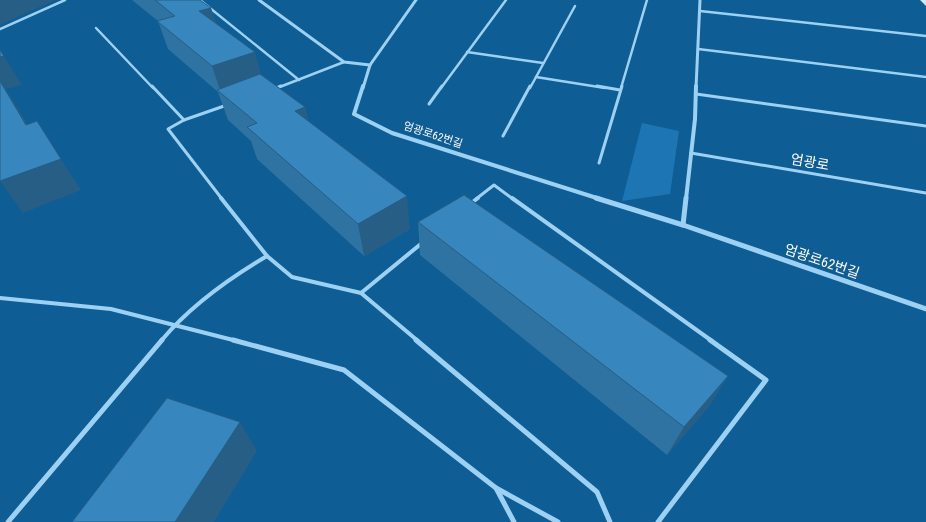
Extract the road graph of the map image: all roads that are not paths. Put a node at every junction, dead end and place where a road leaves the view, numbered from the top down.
1 (65, 0) edge
2 (200, 0) edge
3 (259, 0) edge
4 (416, 0) edge
5 (506, 0) edge
6 (647, 0) edge
7 (700, 0) edge
8 (923, 0) edge
9 (926, 4) edge
10 (575, 6) dead end
11 (700, 11) junction
12 (96, 28) dead end
13 (0, 29) edge
14 (926, 36) edge
15 (698, 48) junction
16 (467, 52) junction
17 (344, 62) junction
18 (544, 63) junction
19 (370, 65) junction
20 (536, 77) junction
21 (926, 77) edge
22 (299, 80) junction
23 (273, 89) edge
24 (620, 90) junction
25 (696, 94) junction
26 (429, 104) dead end
27 (228, 105) edge
28 (184, 120) junction
29 (926, 126) edge
30 (503, 136) dead end
31 (691, 153) junction
32 (599, 163) dead end
33 (926, 193) edge
34 (464, 209) edge
35 (683, 225) junction
36 (427, 239) edge
37 (267, 256) junction
38 (360, 293) junction
39 (0, 298) edge
40 (926, 309) edge
41 (175, 324) junction
42 (496, 488) junction
43 (8, 522) edge
44 (514, 522) edge
45 (558, 522) edge
46 (610, 522) edge
47 (658, 522) edge

1 - 13 lane
2 - 22 lane
3 - 17 street
4 - 19 street
5 - 16 lane
6 - 24 lane
7 - 11 street
8 - 9 main road
10 - 18 lane
11 - 14 lane
11 - 15 street
12 - 28 lane
15 - 21 lane
15 - 25 street
16 - 18 lane
16 - 26 lane
17 - 19 street
17 - 22 lane
18 - 20 lane
19 - 35 street, 엄광로62번길
20 - 24 lane
20 - 30 lane
22 - 23 lane
24 - 32 lane
25 - 29 lane
25 - 31 street
27 - 28 lane
28 - 37 lane
31 - 33 lane, 엄광로
31 - 35 street
34 - 47 lane
35 - 40 street, 엄광로62번길
36 - 38 lane
37 - 38 lane
37 - 41 lane
38 - 46 lane
39 - 41 lane
41 - 42 lane
41 - 43 lane
42 - 44 lane
42 - 45 lane

